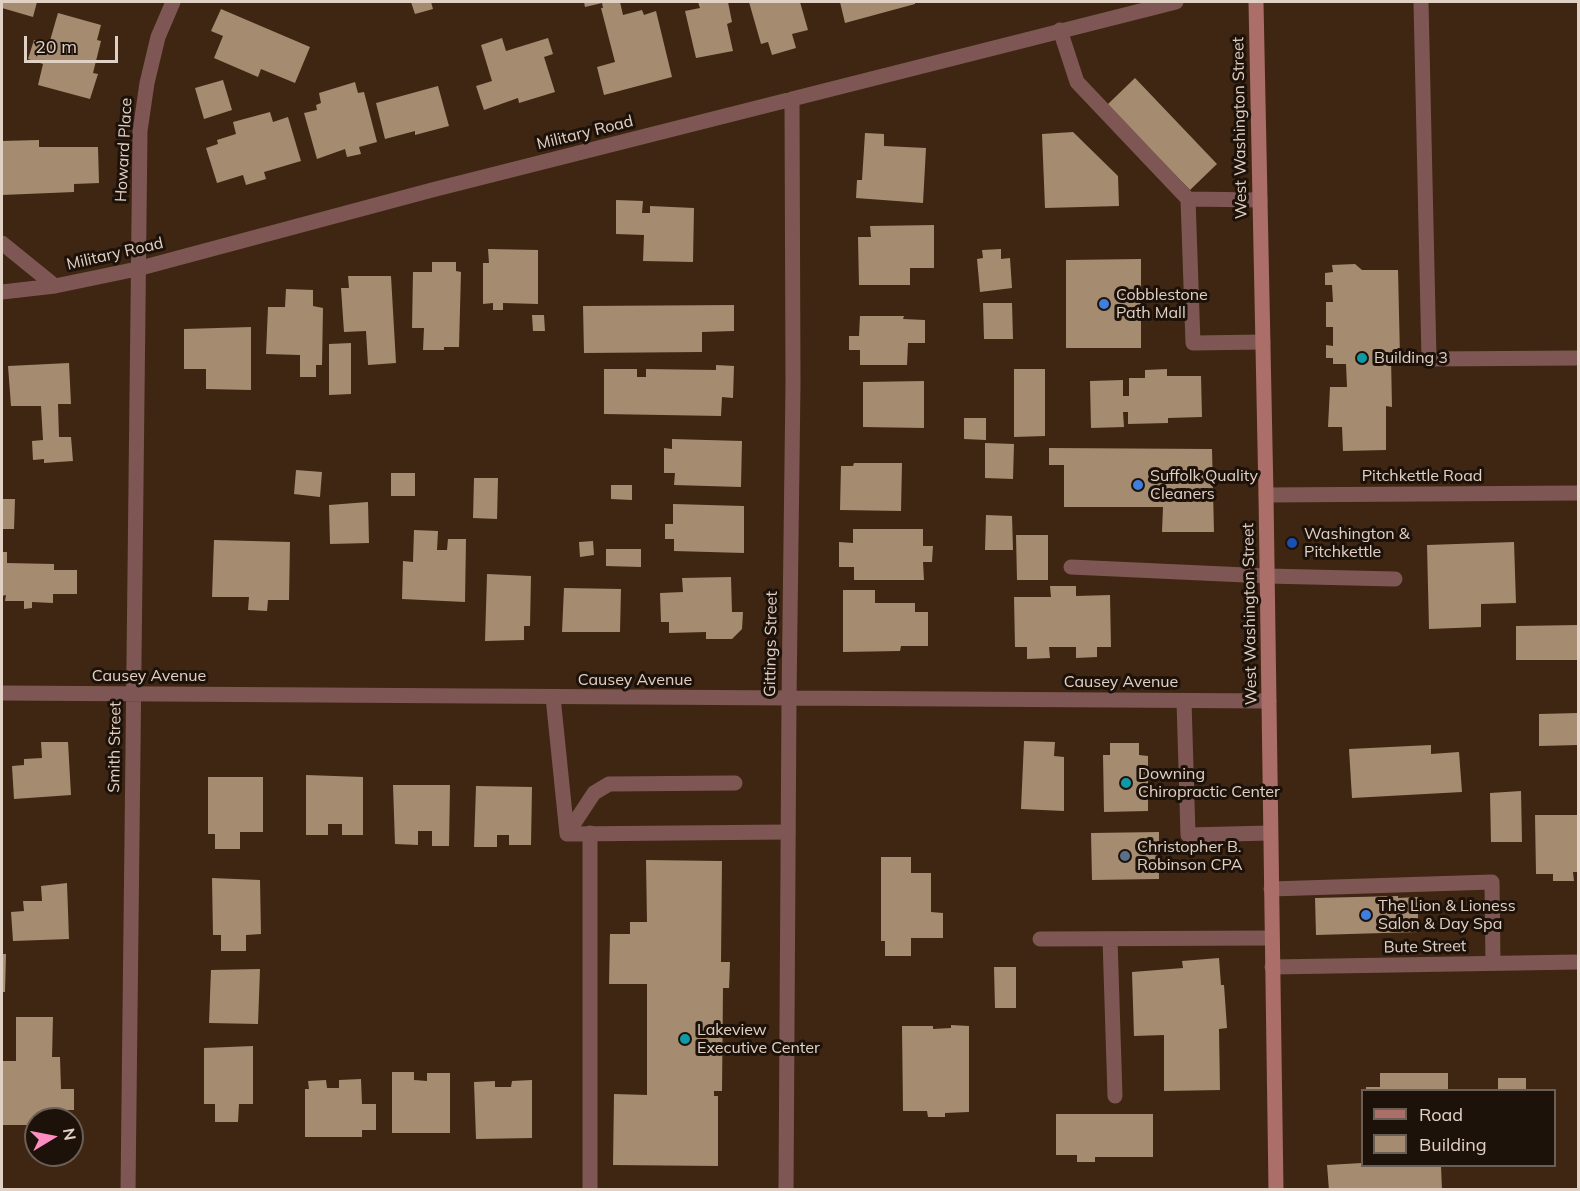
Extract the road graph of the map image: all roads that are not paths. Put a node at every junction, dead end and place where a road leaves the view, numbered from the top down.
1 (173, 2) edge
2 (1176, 2) edge
3 (1256, 2) edge
4 (1421, 2) edge
5 (1060, 30) junction
6 (792, 99) junction
7 (1188, 199) junction
8 (1260, 200) junction
9 (2, 243) edge
10 (137, 269) junction
11 (55, 285) junction
12 (2, 292) edge
13 (1263, 342) junction
14 (1578, 358) edge
15 (1578, 493) edge
16 (1266, 495) junction
17 (1071, 567) dead end
18 (1267, 576) junction
19 (1395, 579) dead end
20 (2, 693) edge
21 (134, 693) junction
22 (553, 697) junction
23 (789, 699) junction
24 (1184, 701) junction
25 (1269, 701) junction
26 (735, 783) dead end
27 (788, 832) junction
28 (590, 833) junction
29 (1270, 833) junction
30 (567, 834) junction
31 (1271, 889) junction
32 (1271, 938) junction
33 (1040, 939) dead end
34 (1110, 939) junction
35 (1578, 962) edge
36 (1493, 963) junction
37 (1272, 967) junction
38 (1115, 1096) dead end
39 (128, 1190) edge
40 (590, 1190) edge
41 (786, 1190) edge
42 (1275, 1190) edge

1 - 10 street, Howard Place
2 - 5 street, Military Road
3 - 8 main road, West Washington Street
4 - 14 street
5 - 6 street, Military Road
5 - 7 street
6 - 10 street, Military Road
6 - 23 street, Gittings Street
7 - 8 street
7 - 13 street
8 - 13 main road, West Washington Street
9 - 11 street
10 - 11 street, Military Road
10 - 21 street, Smith Street
11 - 12 street, Military Road
13 - 16 main road, West Washington Street
15 - 16 street, Pitchkettle Road
16 - 18 main road, West Washington Street
17 - 18 street
18 - 19 street
18 - 25 main road, West Washington Street
20 - 21 street, Causey Avenue
21 - 22 street, Causey Avenue
21 - 39 street, Smith Street
22 - 23 street, Causey Avenue
22 - 30 street
23 - 24 street, Causey Avenue
23 - 27 street, Gittings Street
24 - 25 street, Causey Avenue
24 - 29 street
25 - 29 main road, West Washington Street
26 - 30 street
27 - 28 street
27 - 41 street, Gittings Street
28 - 30 street
28 - 40 street
29 - 31 main road, West Washington Street
31 - 32 main road, West Washington Street
31 - 36 street
32 - 34 street
32 - 37 main road, West Washington Street
33 - 34 street
34 - 38 street
35 - 36 street, Bute Street
36 - 37 street, Bute Street
37 - 42 main road, West Washington Street

